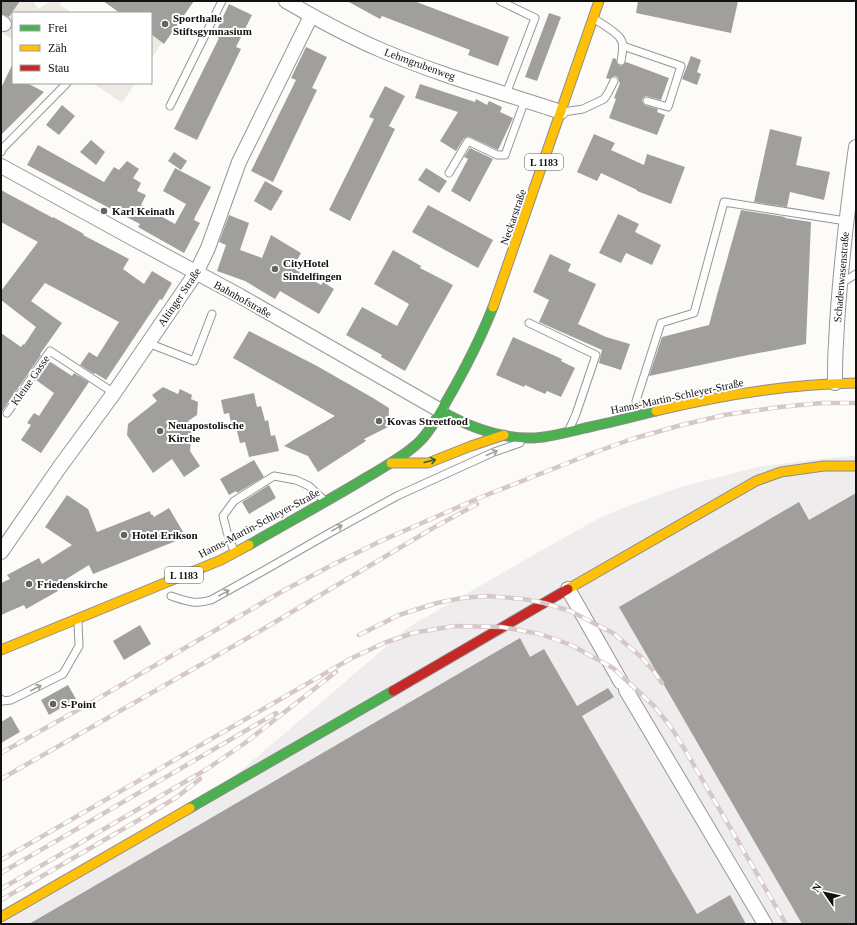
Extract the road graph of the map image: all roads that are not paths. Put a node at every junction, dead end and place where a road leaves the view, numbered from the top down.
1 (222, 1) edge
2 (286, 1) edge
3 (500, 1) edge
4 (599, 1) edge
5 (311, 16) junction
6 (593, 18) junction
7 (622, 46) junction
8 (621, 61) dead end
9 (614, 81) dead end
10 (66, 84) edge
11 (506, 94) junction
12 (525, 100) junction
13 (647, 101) dead end
14 (170, 106) dead end
15 (561, 112) junction
16 (856, 148) edge
17 (1, 152) edge
18 (1, 166) edge
19 (449, 173) dead end
20 (846, 221) junction
21 (842, 269) junction
22 (196, 273) junction
23 (856, 273) edge
24 (840, 284) junction
25 (212, 314) dead end
26 (529, 323) dead end
27 (148, 343) junction
28 (835, 383) junction
29 (856, 383) edge
30 (114, 393) junction
31 (636, 401) dead end
32 (441, 411) junction
33 (7, 413) dead end
34 (568, 432) junction
35 (504, 435) junction
36 (534, 438) junction
37 (391, 463) junction
38 (856, 466) edge
39 (326, 502) junction
40 (1, 552) edge
41 (235, 553) junction
42 (568, 588) junction
43 (171, 596) dead end
44 (78, 618) junction
45 (1, 650) edge
46 (2, 701) edge
47 (1, 917) edge
48 (765, 924) edge

1 - 14 lane
2 - 5 street, Lehmgrubenweg
3 - 11 lane
4 - 6 main road, Neckarstraße / L 1183
5 - 11 street, Lehmgrubenweg
5 - 22 street, Altinger Straße
6 - 7 lane
6 - 15 main road, Neckarstraße / L 1183
7 - 8 lane
7 - 13 lane
9 - 15 lane
10 - 17 lane
11 - 12 street, Lehmgrubenweg
12 - 15 street, Lehmgrubenweg
12 - 19 lane
15 - 32 main road, Neckarstraße / L 1183
16 - 20 street, Schadenwasenstraße
18 - 22 street, Bahnhofstraße
20 - 21 street, Schadenwasenstraße
20 - 31 lane
21 - 23 lane
21 - 24 street, Schadenwasenstraße
22 - 27 street, Altinger Straße
22 - 32 street, Bahnhofstraße
23 - 24 lane
24 - 28 street, Schadenwasenstraße
25 - 27 lane
26 - 34 lane
27 - 30 street, Altinger Straße
28 - 29 main road, Hanns-Martin-Schleyer-Straße
28 - 34 main road, Hanns-Martin-Schleyer-Straße
30 - 33 lane, Kleine Gasse
30 - 40 street, Altinger Straße
32 - 35 main road, Hanns-Martin-Schleyer-Straße
32 - 37 main road, Hanns-Martin-Schleyer-Straße / L 1183
34 - 36 main road, Hanns-Martin-Schleyer-Straße
35 - 36 main road, Hanns-Martin-Schleyer-Straße
37 -> 35 main road, Hanns-Martin-Schleyer-Straße
43 -> 36 lane
37 - 39 main road, Hanns-Martin-Schleyer-Straße / L 1183
38 - 42 main road
39 - 41 main road, Hanns-Martin-Schleyer-Straße / L 1183
39 - 41 lane
41 - 44 main road, Hanns-Martin-Schleyer-Straße / L 1183
42 - 47 main road
42 - 48 street
44 - 45 main road, Hanns-Martin-Schleyer-Straße / L 1183
46 -> 44 lane

